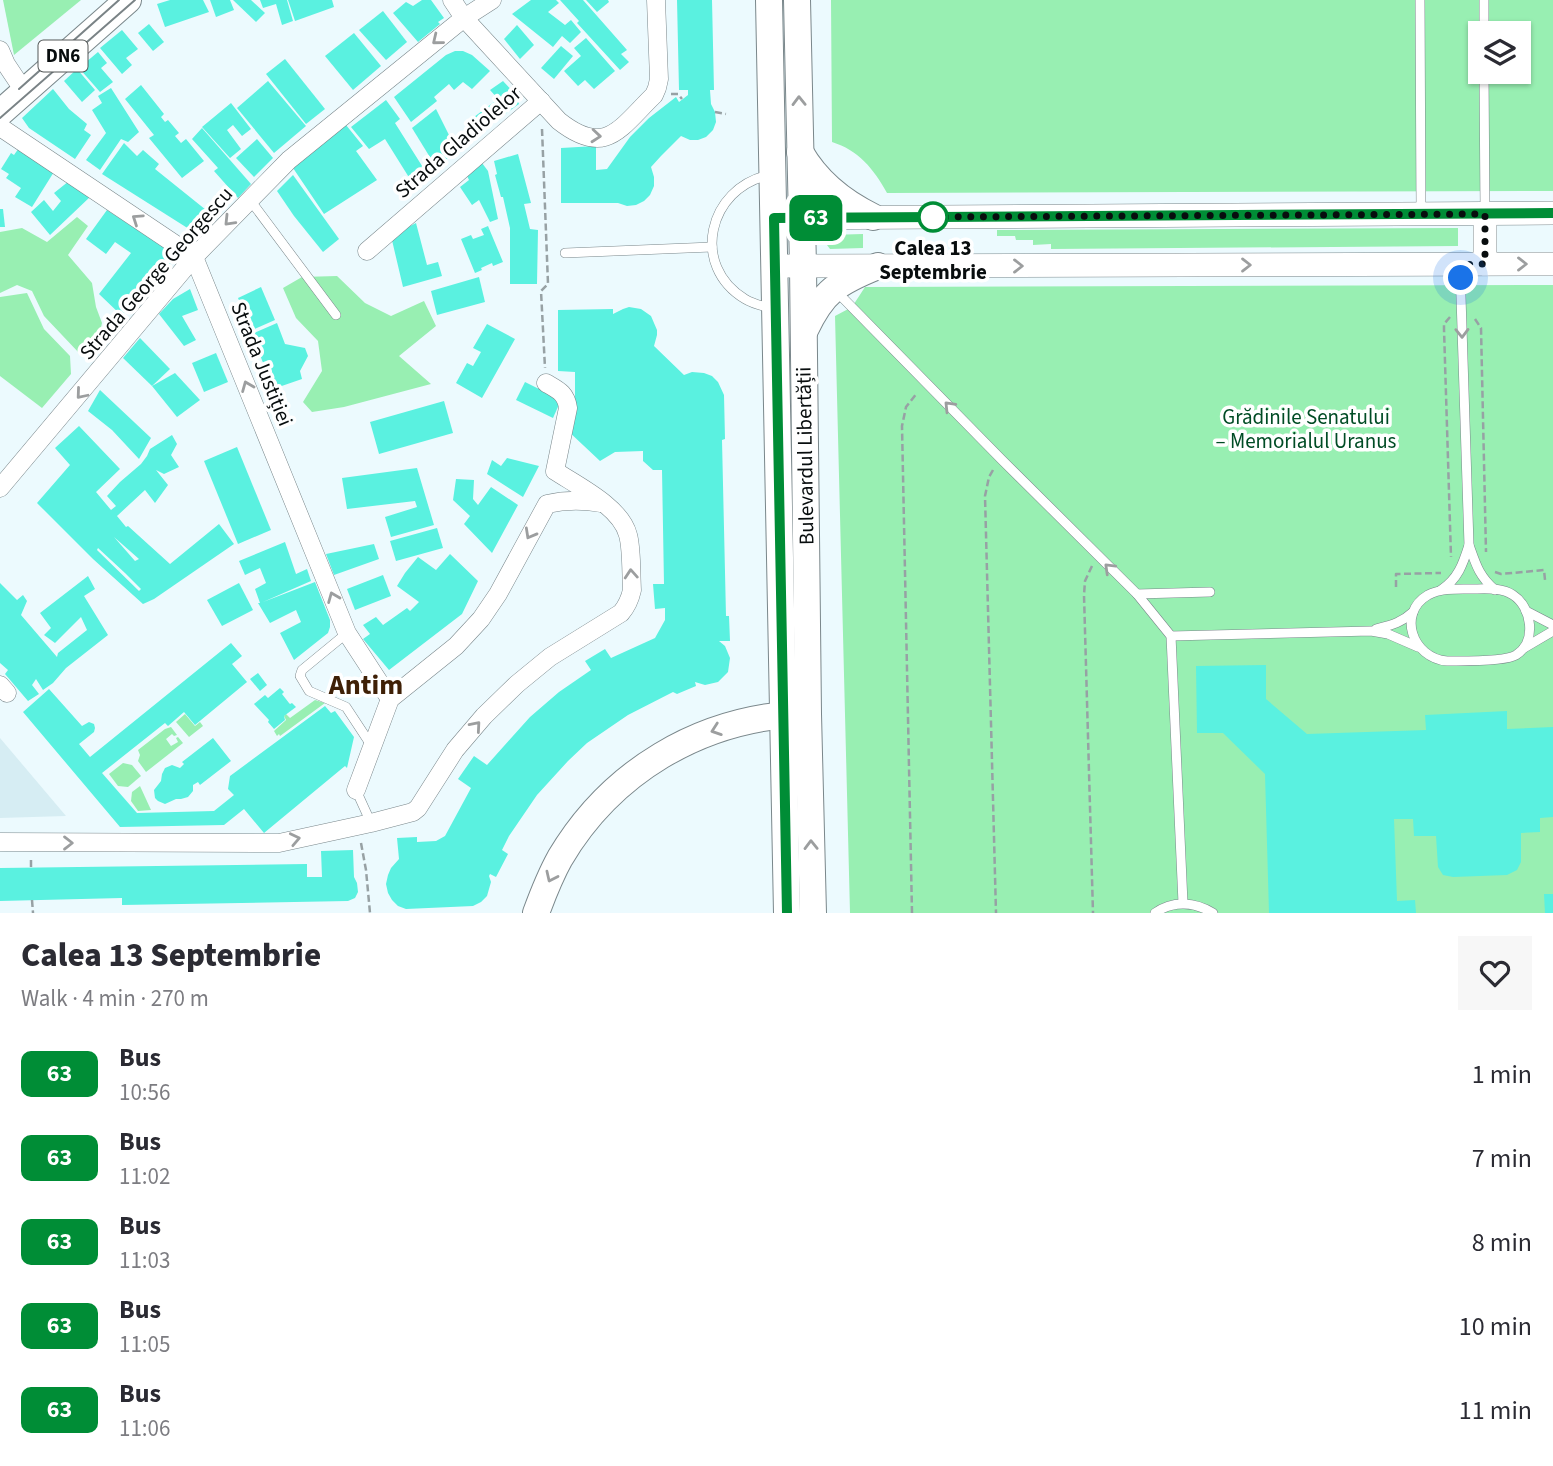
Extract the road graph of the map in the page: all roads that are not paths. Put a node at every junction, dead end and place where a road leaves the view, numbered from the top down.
1 (128, 0) edge
2 (452, 0) edge
3 (492, 0) edge
4 (656, 0) edge
5 (769, 0) edge
6 (797, 0) edge
7 (1420, 0) edge
8 (1484, 0) edge
9 (464, 18) junction
10 (1484, 21) edge
11 (0, 50) edge
12 (1484, 84) edge
13 (24, 92) junction
14 (541, 101) junction
15 (0, 113) edge
16 (0, 127) edge
17 (800, 152) junction
18 (772, 174) junction
19 (250, 200) junction
20 (1553, 213) edge
21 (1485, 214) junction
22 (1420, 215) junction
23 (873, 217) junction
24 (774, 218) junction
25 (802, 218) junction
26 (712, 247) junction
27 (367, 251) dead end
28 (565, 253) dead end
29 (194, 257) junction
30 (1485, 264) junction
31 (1553, 264) edge
32 (1460, 265) junction
33 (803, 266) junction
34 (878, 266) junction
35 (775, 267) junction
36 (833, 289) junction
37 (776, 309) junction
38 (336, 315) dead end
39 (804, 332) junction
40 (546, 383) road end
41 (555, 471) junction
42 (0, 488) edge
43 (547, 504) junction
44 (605, 504) junction
45 (1469, 545) junction
46 (1496, 590) junction
47 (1441, 591) junction
48 (1210, 592) dead end
49 (1137, 594) junction
50 (1415, 610) junction
51 (1526, 611) junction
52 (1553, 625) edge
53 (1371, 631) junction
54 (1553, 631) edge
55 (347, 633) junction
56 (1171, 636) junction
57 (1419, 648) junction
58 (1524, 648) junction
59 (390, 699) junction
60 (795, 714) junction
61 (372, 747) junction
62 (356, 790) joint
63 (365, 824) junction
64 (0, 842) edge
65 (1183, 903) junction
66 (536, 913) edge
67 (787, 913) edge
68 (813, 913) edge
69 (1155, 913) edge
70 (1213, 913) edge

1 - 13 main road, DN6
2 - 9 street, Strada Gladiolelor
3 - 9 street, Strada George Georgescu
14 -> 4 street
5 - 18 main road, Bulevardul Libertății
17 -> 6 main road, Bulevardul Libertății
7 - 22 lane
8 - 10 lane
9 - 14 street, Strada Gladiolelor
9 -> 19 street, Strada George Georgescu
11 - 13 street
12 - 21 lane
13 - 15 main road, DN6
14 - 27 street, Strada Gladiolelor
29 -> 16 street
17 - 23 main road
17 - 25 main road, Bulevardul Libertății
18 - 24 main road, Bulevardul Libertății
18 - 26 lane
19 -> 29 street, Strada George Georgescu
19 - 38 lane
20 - 21 main road
21 - 22 main road
21 - 30 main road
22 - 23 main road
23 - 25 main road
24 - 25 main road
24 - 35 main road, Bulevardul Libertății
25 - 33 main road, Bulevardul Libertății
26 - 28 lane
26 - 37 lane
29 -> 42 street, Strada George Georgescu
55 -> 29 street, Strada Justiției
30 -> 31 main road
30 - 32 main road
34 -> 32 main road
32 -> 45 lane
33 - 34 main road
33 - 35 main road
33 - 39 main road, Bulevardul Libertății
34 - 36 main road
35 - 37 main road, Bulevardul Libertății
36 - 39 main road
49 -> 36 lane
37 - 60 main road, Bulevardul Libertății
39 - 60 main road, Bulevardul Libertății
40 - 41 street
41 - 43 street
41 - 44 street
43 - 44 street
43 -> 59 street
63 -> 44 street
45 - 46 lane
45 - 47 lane
46 - 47 lane
46 - 51 lane
47 - 50 lane
48 - 49 lane
49 - 56 lane
50 - 53 lane
50 - 57 lane
51 - 52 lane
51 - 58 lane
53 - 56 lane
53 - 57 lane
54 - 58 lane
55 - 59 street, Strada Justiției
55 - 61 lane
56 - 65 lane
57 - 58 lane
59 - 61 street
60 -> 66 main road
60 - 67 main road, Bulevardul Libertății
68 -> 60 main road, Bulevardul Libertății
61 - 62 street
62 - 63 lane
64 -> 63 street
65 - 69 lane
65 - 70 lane

